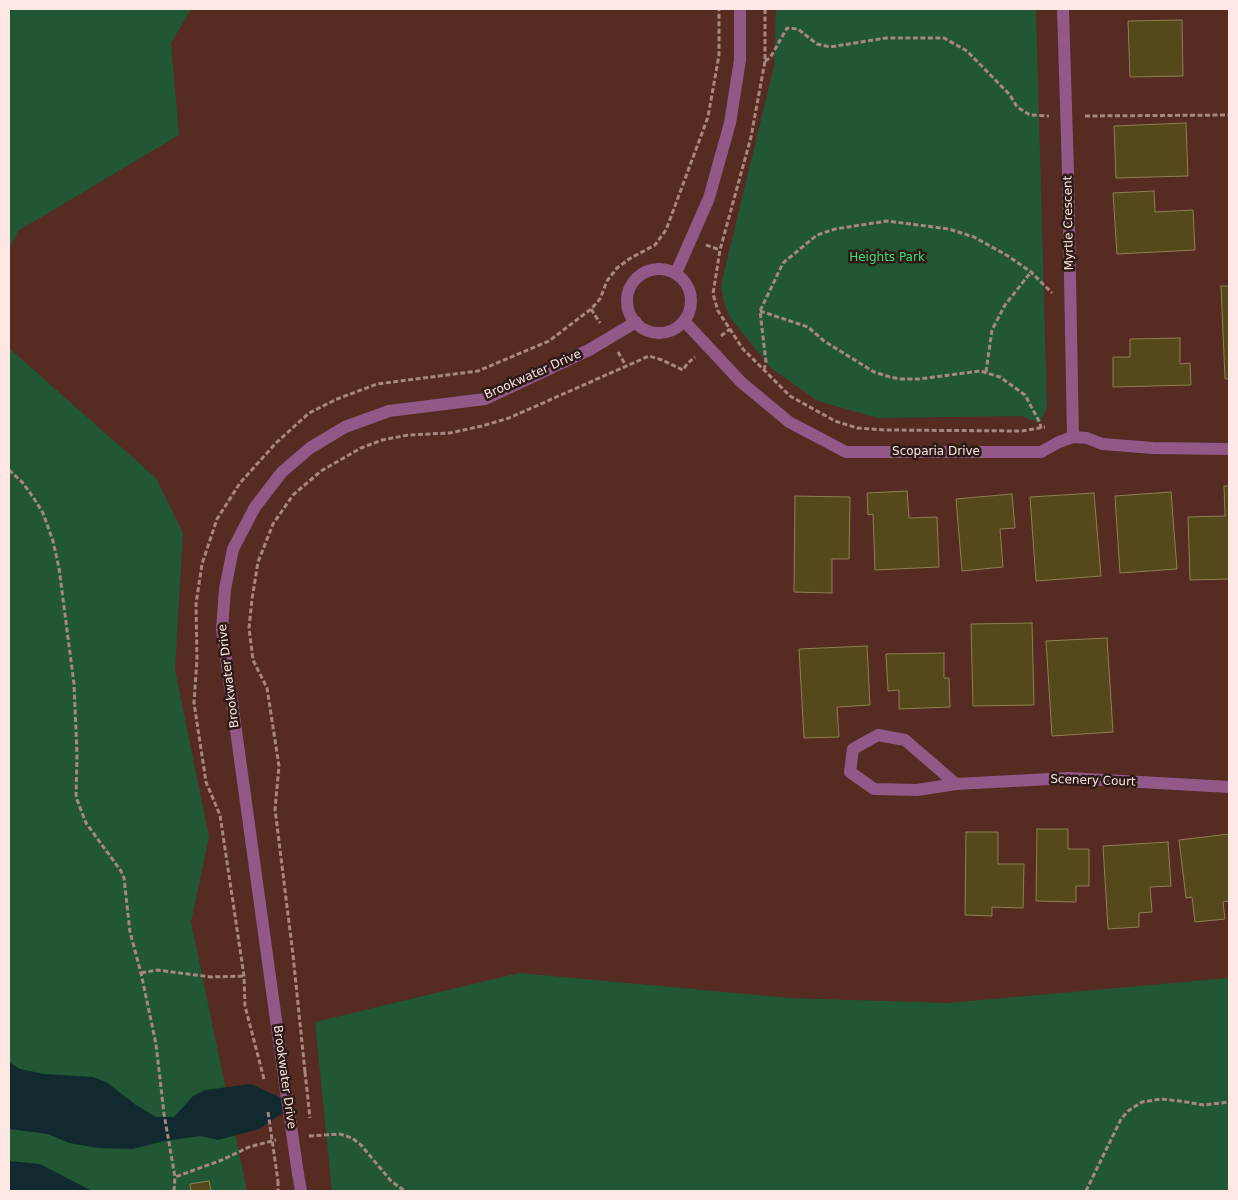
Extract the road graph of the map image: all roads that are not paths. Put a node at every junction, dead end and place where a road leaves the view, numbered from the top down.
1 (740, 9) edge
2 (1063, 9) edge
3 (676, 274) junction
4 (636, 322) junction
5 (685, 322) junction
6 (1073, 437) junction
7 (1229, 449) edge
8 (956, 784) junction
9 (1229, 787) edge
10 (300, 1191) edge

1 - 3 street
2 - 6 street, Myrtle Crescent
3 - 4 street
3 - 5 street
4 - 5 street
4 - 10 street, Brookwater Drive, bridge
5 - 6 street, Scoparia Drive
6 - 7 street
8 - 8 street, Scenery Court
8 - 9 street, Scenery Court

